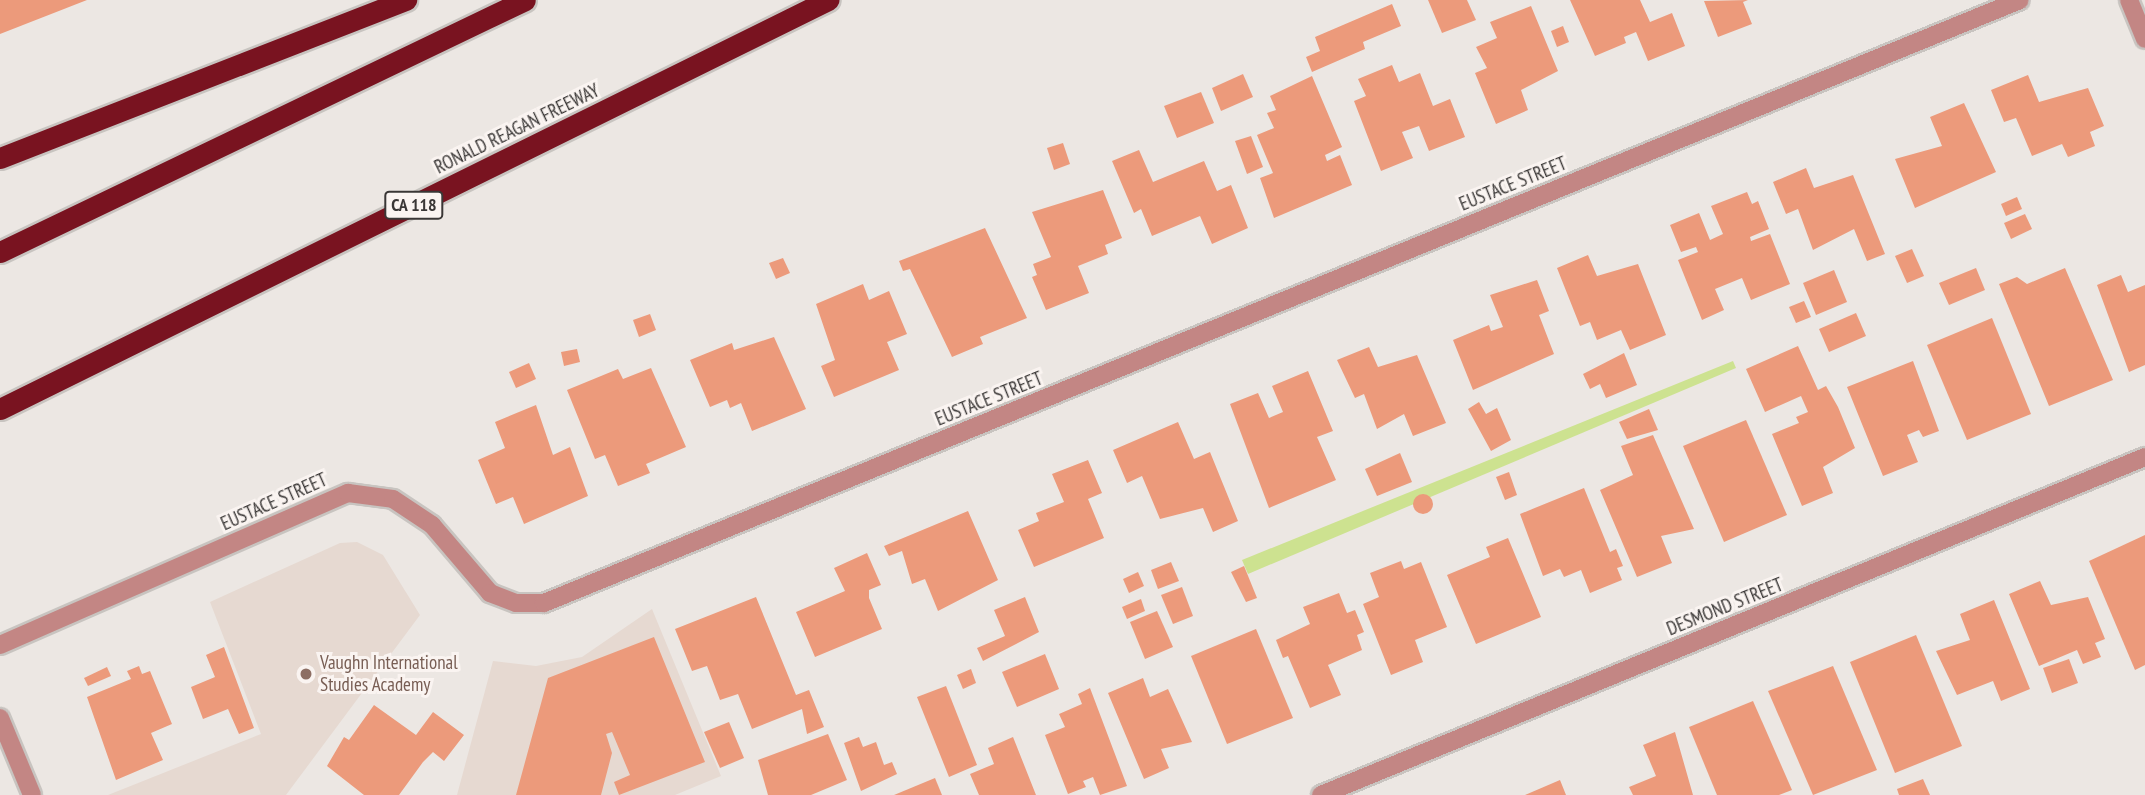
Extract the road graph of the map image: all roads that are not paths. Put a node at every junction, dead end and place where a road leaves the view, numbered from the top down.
1 (406, 0) edge
2 (525, 0) edge
3 (828, 0) edge
4 (2020, 0) edge
5 (2129, 0) edge
6 (2141, 16) edge
7 (2145, 39) edge
8 (0, 158) edge
9 (0, 252) edge
10 (0, 410) edge
11 (2145, 457) edge
12 (0, 645) edge
13 (0, 718) edge
14 (32, 795) edge
15 (1321, 795) edge

1 - 8 highway
2 - 9 highway
3 - 10 highway, RONALD REAGAN FREEWAY / CA 118
4 - 12 street, EUSTACE STREET
5 - 6 street
6 - 7 street
11 - 15 street, DESMOND STREET
13 - 14 street

